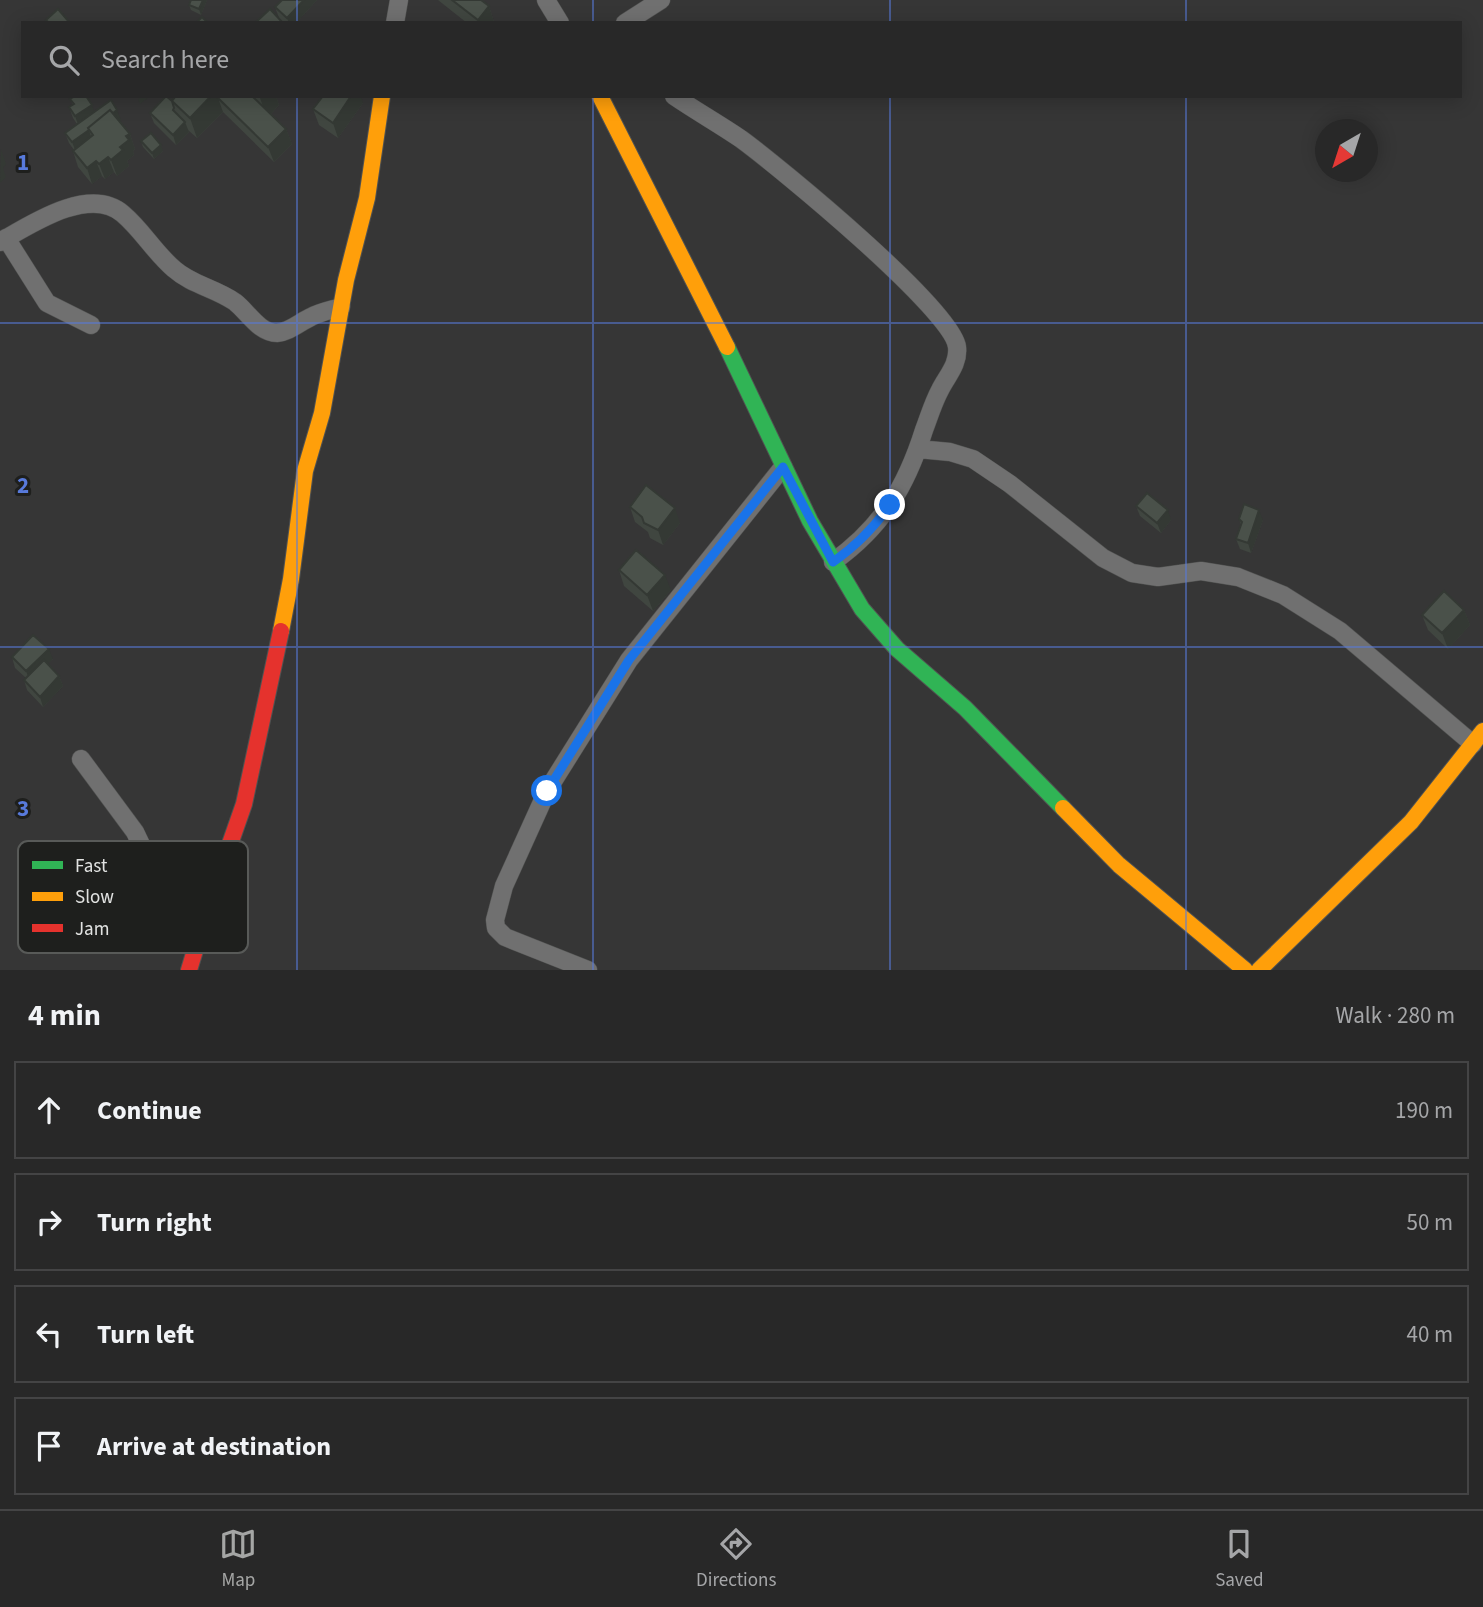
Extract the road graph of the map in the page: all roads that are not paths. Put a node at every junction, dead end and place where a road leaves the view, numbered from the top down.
1 (399, 0) edge
2 (546, 0) edge
3 (661, 0) edge
4 (395, 21) edge
5 (559, 21) edge
6 (628, 21) edge
7 (382, 98) edge
8 (601, 98) edge
9 (677, 98) edge
10 (3, 240) edge
11 (341, 307) junction
12 (92, 325) dead end
13 (918, 449) junction
14 (783, 467) junction
15 (833, 562) junction
16 (1478, 737) edge
17 (81, 759) dead end
18 (139, 841) edge
19 (231, 841) edge
20 (194, 953) edge
21 (189, 970) edge
22 (588, 970) edge
23 (1245, 970) edge
24 (1259, 970) edge

1 - 4 street
2 - 5 street
3 - 6 street
7 - 11 street
8 - 14 street
9 - 13 street
10 - 11 street
10 - 12 street
11 - 19 street
13 - 15 street
13 - 16 street
14 - 15 street
14 - 22 street
15 - 23 street
16 - 24 street
17 - 18 street
20 - 21 street

